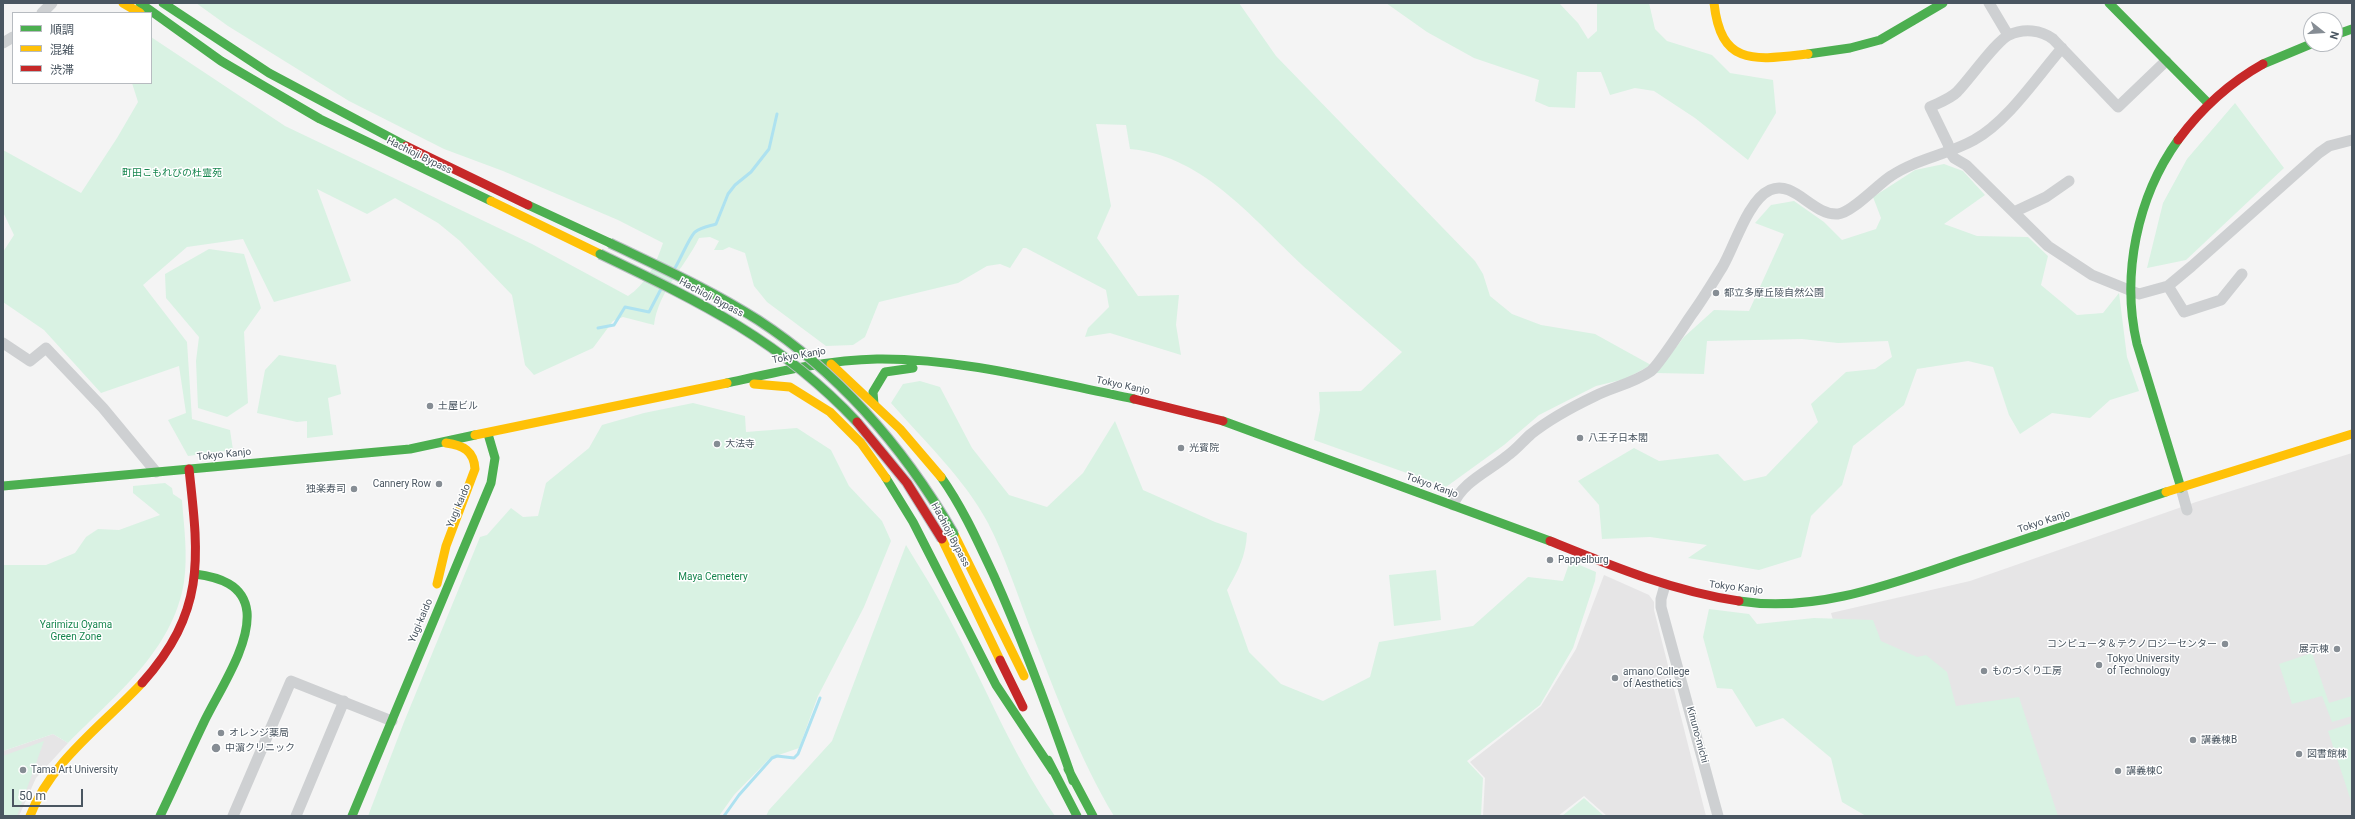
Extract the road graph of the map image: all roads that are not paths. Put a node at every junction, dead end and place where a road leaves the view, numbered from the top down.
1 (52, 3) edge
2 (123, 3) edge
3 (140, 3) edge
4 (163, 3) edge
5 (178, 3) edge
6 (1714, 3) edge
7 (1943, 3) edge
8 (1989, 3) edge
9 (2109, 3) edge
10 (43, 12) edge
11 (138, 12) edge
12 (152, 21) edge
13 (2008, 35) junction
14 (12, 38) edge
15 (3, 43) edge
16 (2303, 47) edge
17 (2062, 48) junction
18 (221, 61) junction
19 (2166, 61) junction
20 (2209, 104) junction
21 (326, 107) junction
22 (2352, 140) edge
23 (1950, 152) junction
24 (2069, 181) dead end
25 (2014, 212) junction
26 (2242, 274) dead end
27 (2168, 286) junction
28 (2131, 292) junction
29 (3, 343) edge
30 (828, 362) junction
31 (954, 363) junction
32 (810, 364) junction
33 (729, 382) junction
34 (874, 404) junction
35 (823, 407) junction
36 (488, 434) junction
37 (2352, 434) edge
38 (446, 443) junction
39 (189, 469) junction
40 (156, 472) junction
41 (3, 486) edge
42 (2180, 488) junction
43 (1453, 505) junction
44 (2187, 510) dead end
45 (195, 574) junction
46 (437, 584) junction
47 (1665, 585) junction
48 (432, 594) dead end
49 (344, 701) junction
50 (384, 718) junction
51 (1053, 771) junction
52 (1073, 781) junction
53 (30, 816) edge
54 (160, 816) edge
55 (233, 816) edge
56 (296, 816) edge
57 (352, 816) edge
58 (1077, 816) edge
59 (1093, 816) edge
60 (1718, 816) edge

1 - 10 street
2 - 11 main road
3 - 18 main road, Hachioji Bypass
4 - 21 main road, Hachioji Bypass
5 - 21 main road
6 - 7 main road
8 - 13 street
9 - 19 main road
12 - 18 main road
13 - 17 street
13 - 23 street
14 - 15 street
16 - 20 main road
17 - 19 street
17 - 23 street
18 - 51 main road, Hachioji Bypass, bridge
19 - 20 main road
20 - 28 main road
21 - 52 main road, Hachioji Bypass, bridge
22 - 27 street
23 - 25 street
23 - 43 street
24 - 25 street
25 - 28 street
26 - 27 street
27 - 28 street
28 - 42 main road
29 - 40 street
30 - 31 main road, Tokyo Kanjo
30 - 32 main road, Tokyo Kanjo
30 - 34 main road
31 - 34 main road
31 - 43 main road, Tokyo Kanjo
32 - 33 main road, Tokyo Kanjo
32 - 35 main road
33 - 35 main road
33 - 36 main road, Tokyo Kanjo
34 - 52 main road
35 - 51 main road
36 - 38 main road
36 - 46 main road, Yugi kaido
36 - 50 main road, Yugi-kaido
37 - 42 main road, Tokyo Kanjo
38 - 39 main road, Tokyo Kanjo
38 - 46 main road
39 - 40 main road, Tokyo Kanjo
39 - 45 main road
40 - 41 main road, Tokyo Kanjo
42 - 44 street
42 - 47 main road, Tokyo Kanjo
43 - 47 main road, Tokyo Kanjo
45 - 53 main road
45 - 54 main road
46 - 48 main road, Yugi-kaido
47 - 60 street, Kinuno-michi
49 - 50 street
49 - 55 street
49 - 56 street
50 - 57 main road, Yugi-kaido
51 - 58 main road, Hachioji Bypass
52 - 59 main road, Hachioji Bypass

